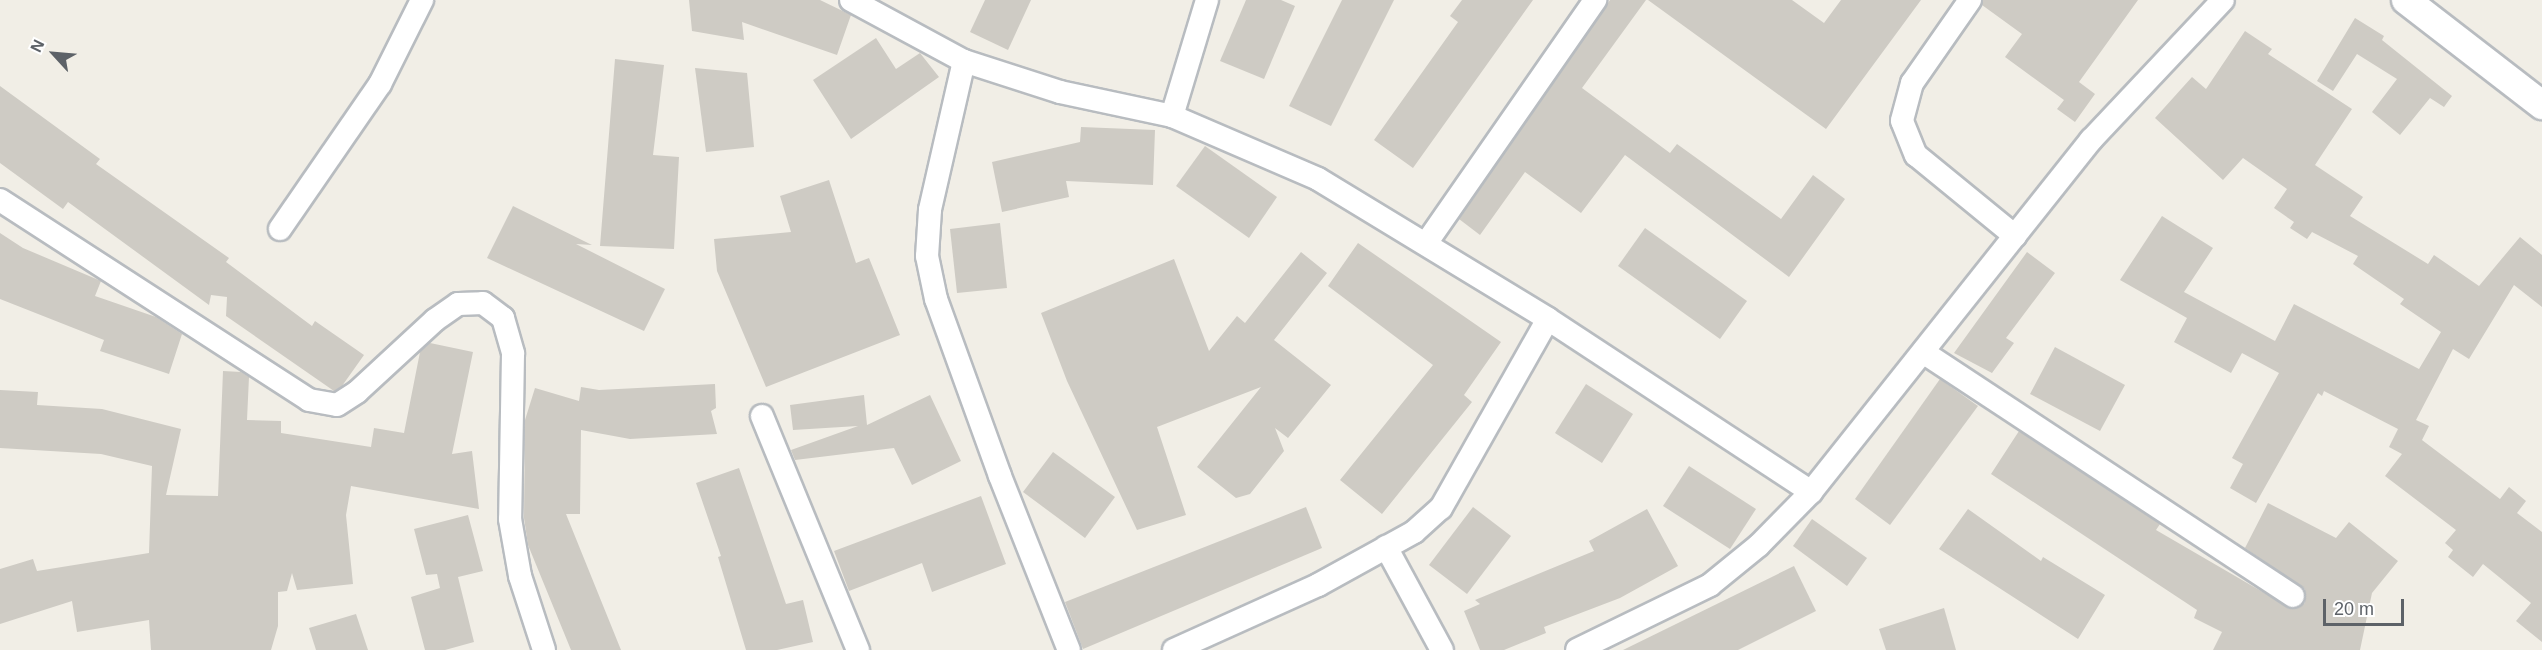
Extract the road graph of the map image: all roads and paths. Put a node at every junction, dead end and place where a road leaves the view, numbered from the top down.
1 (422, 0) edge
2 (851, 0) edge
3 (1207, 0) edge
4 (1595, 0) edge
5 (1970, 0) edge
6 (2223, 0) edge
7 (2406, 0) edge
8 (964, 61) junction
9 (2542, 105) edge
10 (1173, 116) junction
11 (0, 200) edge
12 (280, 229) dead end
13 (2015, 236) junction
14 (1426, 242) junction
15 (1548, 319) junction
16 (1923, 352) junction
17 (762, 417) dead end
18 (1810, 492) junction
19 (1386, 547) junction
20 (2293, 596) dead end
21 (544, 650) edge
22 (858, 650) edge
23 (1070, 650) edge
24 (1174, 650) edge
25 (1442, 650) edge
26 (1577, 650) edge

1 - 12 street
2 - 8 street
3 - 10 street
4 - 14 street
5 - 13 street
6 - 13 street
7 - 9 street
8 - 10 street
8 - 23 street
10 - 14 street
11 - 21 street
13 - 16 street
14 - 15 street
15 - 18 street
15 - 19 street
16 - 18 street
16 - 20 street
17 - 22 street
18 - 26 street
19 - 24 street
19 - 25 street

